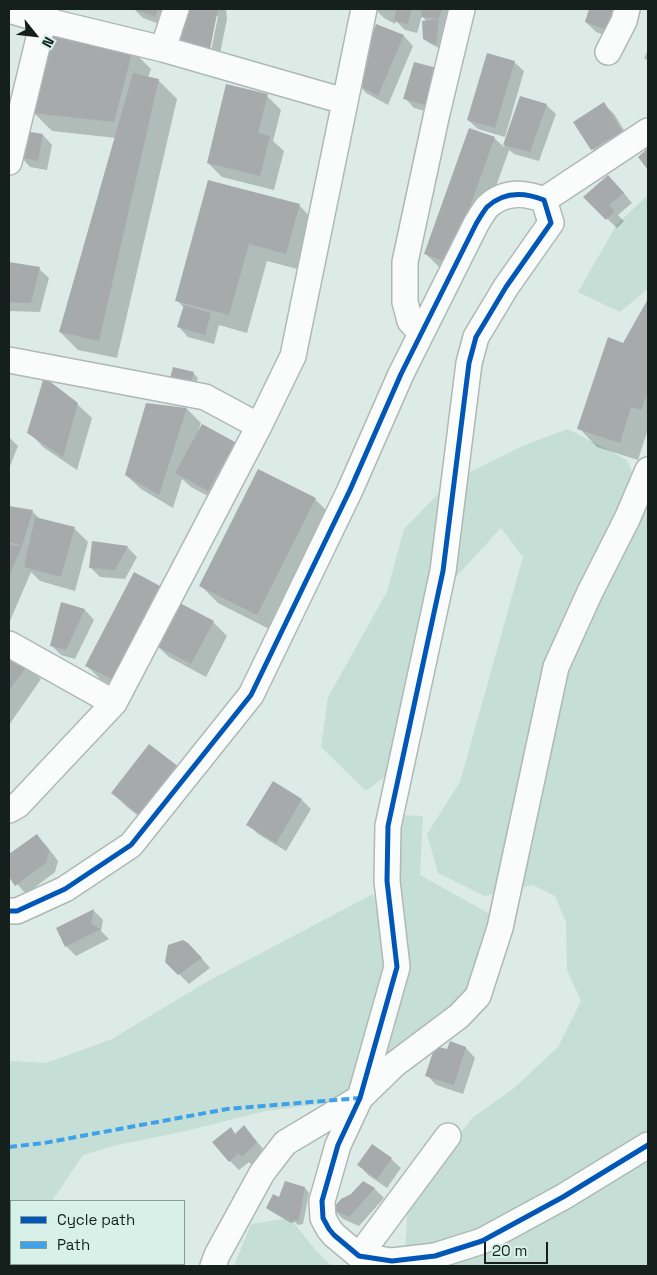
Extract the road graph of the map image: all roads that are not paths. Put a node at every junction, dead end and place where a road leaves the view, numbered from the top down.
1 (176, 9) edge
2 (364, 9) edge
3 (462, 9) edge
4 (627, 9) edge
5 (9, 10) edge
6 (45, 14) edge
7 (163, 48) junction
8 (608, 52) dead end
9 (344, 100) junction
10 (648, 131) edge
11 (9, 162) edge
12 (544, 200) junction
13 (421, 333) junction
14 (9, 360) edge
15 (259, 426) junction
16 (648, 470) edge
17 (9, 644) edge
18 (114, 703) junction
19 (9, 810) edge
20 (9, 911) edge
21 (360, 1098) junction
22 (448, 1136) dead end
23 (648, 1145) edge
24 (359, 1256) junction
25 (213, 1266) edge

1 - 7 street
2 - 9 street
3 - 13 street
4 - 8 street
5 - 6 street
6 - 7 street
6 - 11 street
7 - 9 street
9 - 15 street
10 - 12 street
12 - 13 street
12 - 21 street
13 - 20 street
14 - 15 street
15 - 18 street
16 - 21 street
17 - 18 street
18 - 19 street
21 - 24 street
21 - 25 street
22 - 24 street
23 - 24 street

